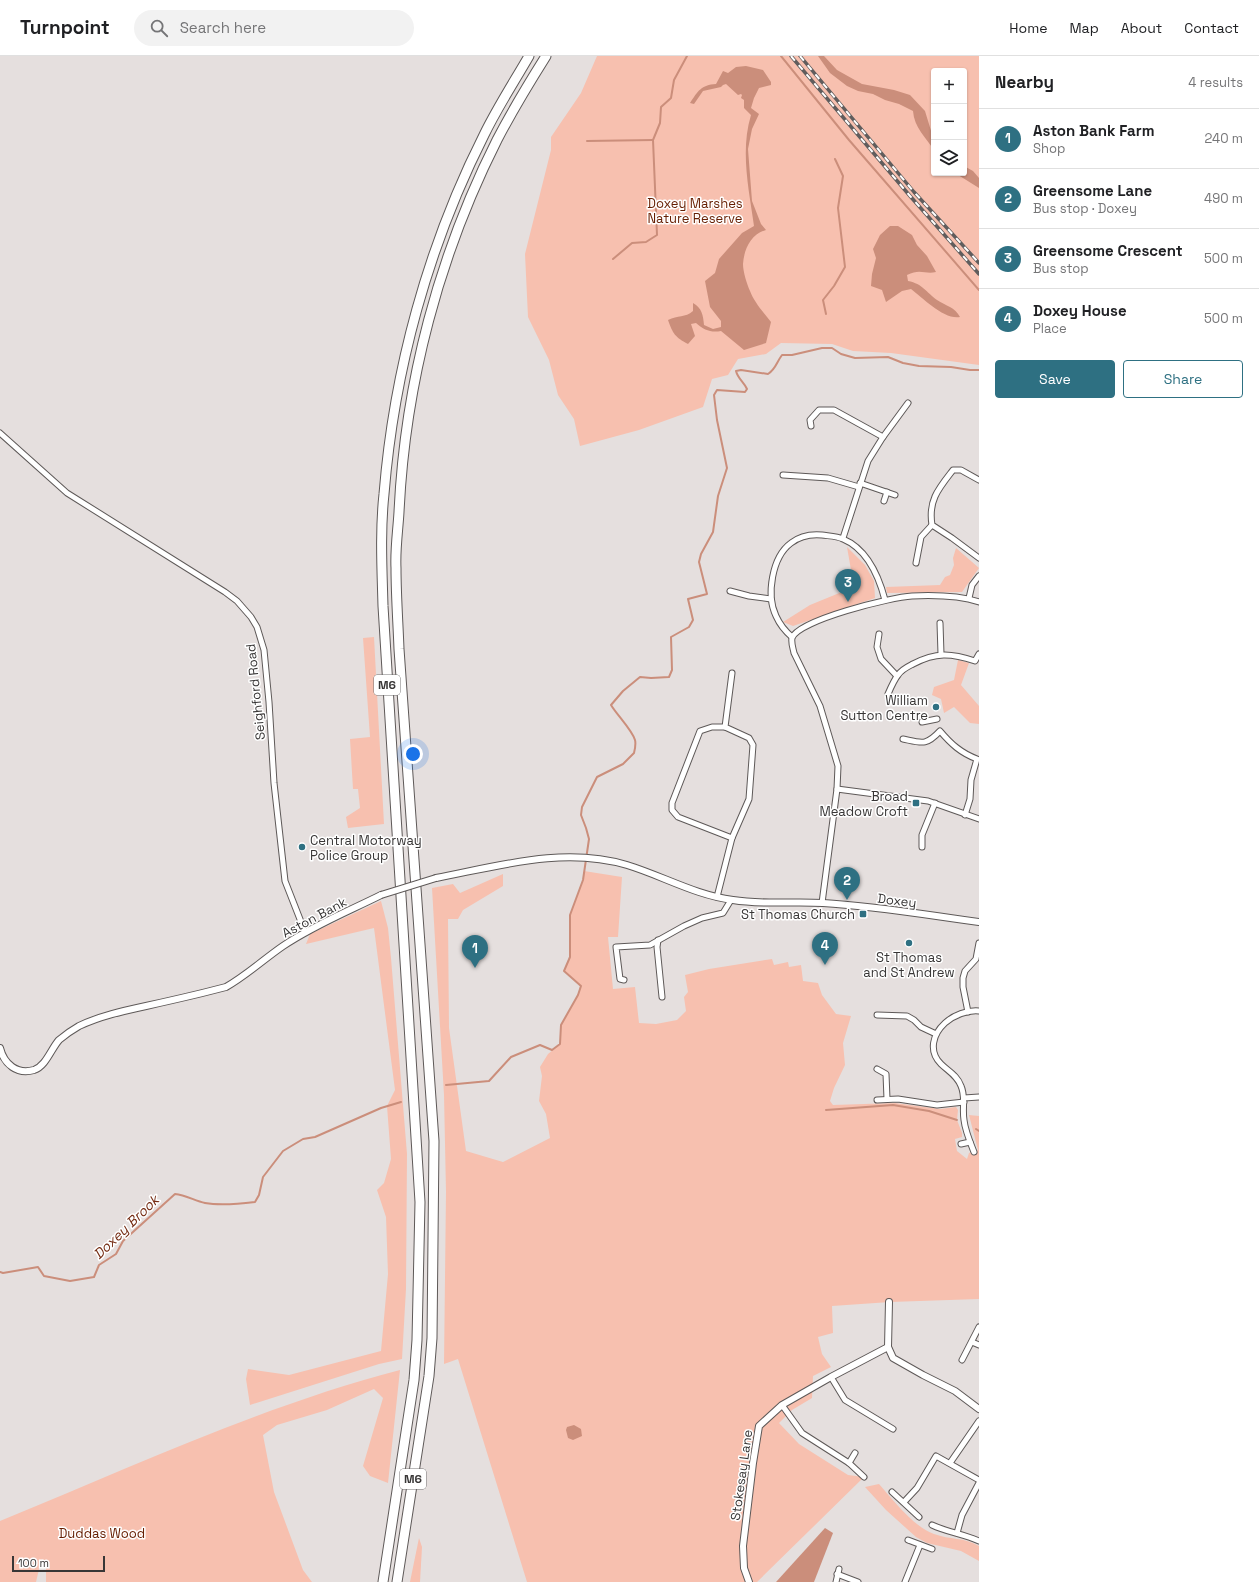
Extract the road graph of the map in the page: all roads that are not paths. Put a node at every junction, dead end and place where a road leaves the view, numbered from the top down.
1 (529, 56) edge
2 (546, 56) edge
3 (908, 404) dead end
4 (904, 409) junction
5 (910, 413) dead end
6 (811, 426) dead end
7 (0, 433) edge
8 (883, 437) junction
9 (783, 475) dead end
10 (979, 480) edge
11 (860, 485) junction
12 (887, 492) junction
13 (895, 495) dead end
14 (884, 501) dead end
15 (932, 525) junction
16 (843, 538) junction
17 (979, 558) edge
18 (916, 563) dead end
19 (979, 576) edge
20 (730, 591) dead end
21 (772, 598) junction
22 (969, 598) junction
23 (885, 600) junction
24 (979, 602) edge
25 (940, 623) dead end
26 (880, 634) dead end
27 (792, 637) junction
28 (941, 654) junction
29 (979, 654) edge
30 (977, 663) edge
31 (732, 673) dead end
32 (897, 676) junction
33 (888, 694) dead end
34 (937, 720) dead end
35 (922, 722) dead end
36 (725, 727) junction
37 (903, 739) dead end
38 (978, 760) edge
39 (837, 788) junction
40 (935, 803) junction
41 (965, 815) junction
42 (979, 819) edge
43 (732, 838) junction
44 (922, 846) dead end
45 (627, 865) joint
46 (717, 898) junction
47 (731, 900) junction
48 (822, 903) junction
49 (979, 922) edge
50 (305, 932) junction
51 (658, 940) junction
52 (979, 942) edge
53 (624, 980) dead end
54 (662, 997) dead end
55 (979, 1011) edge
56 (968, 1012) junction
57 (877, 1015) dead end
58 (936, 1034) junction
59 (0, 1048) edge
60 (877, 1069) dead end
61 (979, 1098) edge
62 (888, 1099) junction
63 (877, 1100) dead end
64 (964, 1100) junction
65 (970, 1142) junction
66 (961, 1144) dead end
67 (974, 1152) dead end
68 (890, 1302) dead end
69 (979, 1327) edge
70 (972, 1342) junction
71 (979, 1345) edge
72 (888, 1347) junction
73 (962, 1360) dead end
74 (831, 1377) junction
75 (782, 1405) junction
76 (979, 1409) edge
77 (979, 1421) edge
78 (894, 1429) dead end
79 (855, 1453) dead end
80 (849, 1463) junction
81 (950, 1463) junction
82 (864, 1477) dead end
83 (979, 1480) edge
84 (979, 1483) edge
85 (892, 1492) dead end
86 (904, 1502) junction
87 (919, 1516) dead end
88 (932, 1524) dead end
89 (957, 1533) junction
90 (908, 1540) dead end
91 (979, 1541) edge
92 (920, 1545) junction
93 (932, 1549) dead end
94 (383, 1582) edge
95 (396, 1582) edge
96 (749, 1582) edge
97 (836, 1582) edge
98 (858, 1582) edge
99 (905, 1582) edge

1 - 94 highway, M6
2 - 95 highway, M6
3 - 4 street
4 - 5 street
4 - 8 street
6 - 8 street
7 - 50 street, Seighford Road
8 - 11 street
9 - 11 street
10 - 15 street
11 - 12 street
11 - 16 street
12 - 13 street
12 - 14 street
15 - 17 street
15 - 18 street
16 - 21 street
16 - 23 street
19 - 22 street
20 - 21 street
21 - 27 street
22 - 23 street
22 - 24 street
23 - 27 street
25 - 28 street
26 - 32 street
27 - 39 street
28 - 30 street
28 - 32 street
29 - 30 street
31 - 36 street
32 - 33 street
34 - 35 street
36 - 43 street
36 - 43 street
37 - 38 street
38 - 41 street
39 - 40 street
39 - 48 street
40 - 41 street
40 - 44 street
41 - 42 street
43 - 46 street
45 - 46 street, Doxey
45 - 50 street, Aston Bank, bridge
46 - 47 street, Doxey
47 - 48 street, Doxey
47 - 51 street
48 - 49 street, Doxey
50 - 59 street, Aston Bank
51 - 53 street
51 - 54 street
52 - 56 street
55 - 56 street
56 - 58 street
57 - 58 street
58 - 64 street
60 - 62 street
61 - 64 street
62 - 63 street
62 - 64 street
64 - 65 street
65 - 66 street
65 - 67 street
68 - 72 street
69 - 70 street
70 - 71 street
70 - 73 street
72 - 74 street, Stokesay Lane
72 - 76 street
74 - 75 street, Stokesay Lane
74 - 78 street
75 - 80 street
75 - 96 street, Stokesay Lane
77 - 81 street
79 - 80 street
80 - 82 street
81 - 83 street
81 - 86 street
84 - 89 street
85 - 86 street
86 - 87 street
88 - 89 street
89 - 91 street
90 - 92 street
92 - 93 street
92 - 99 street
97 - 98 street

